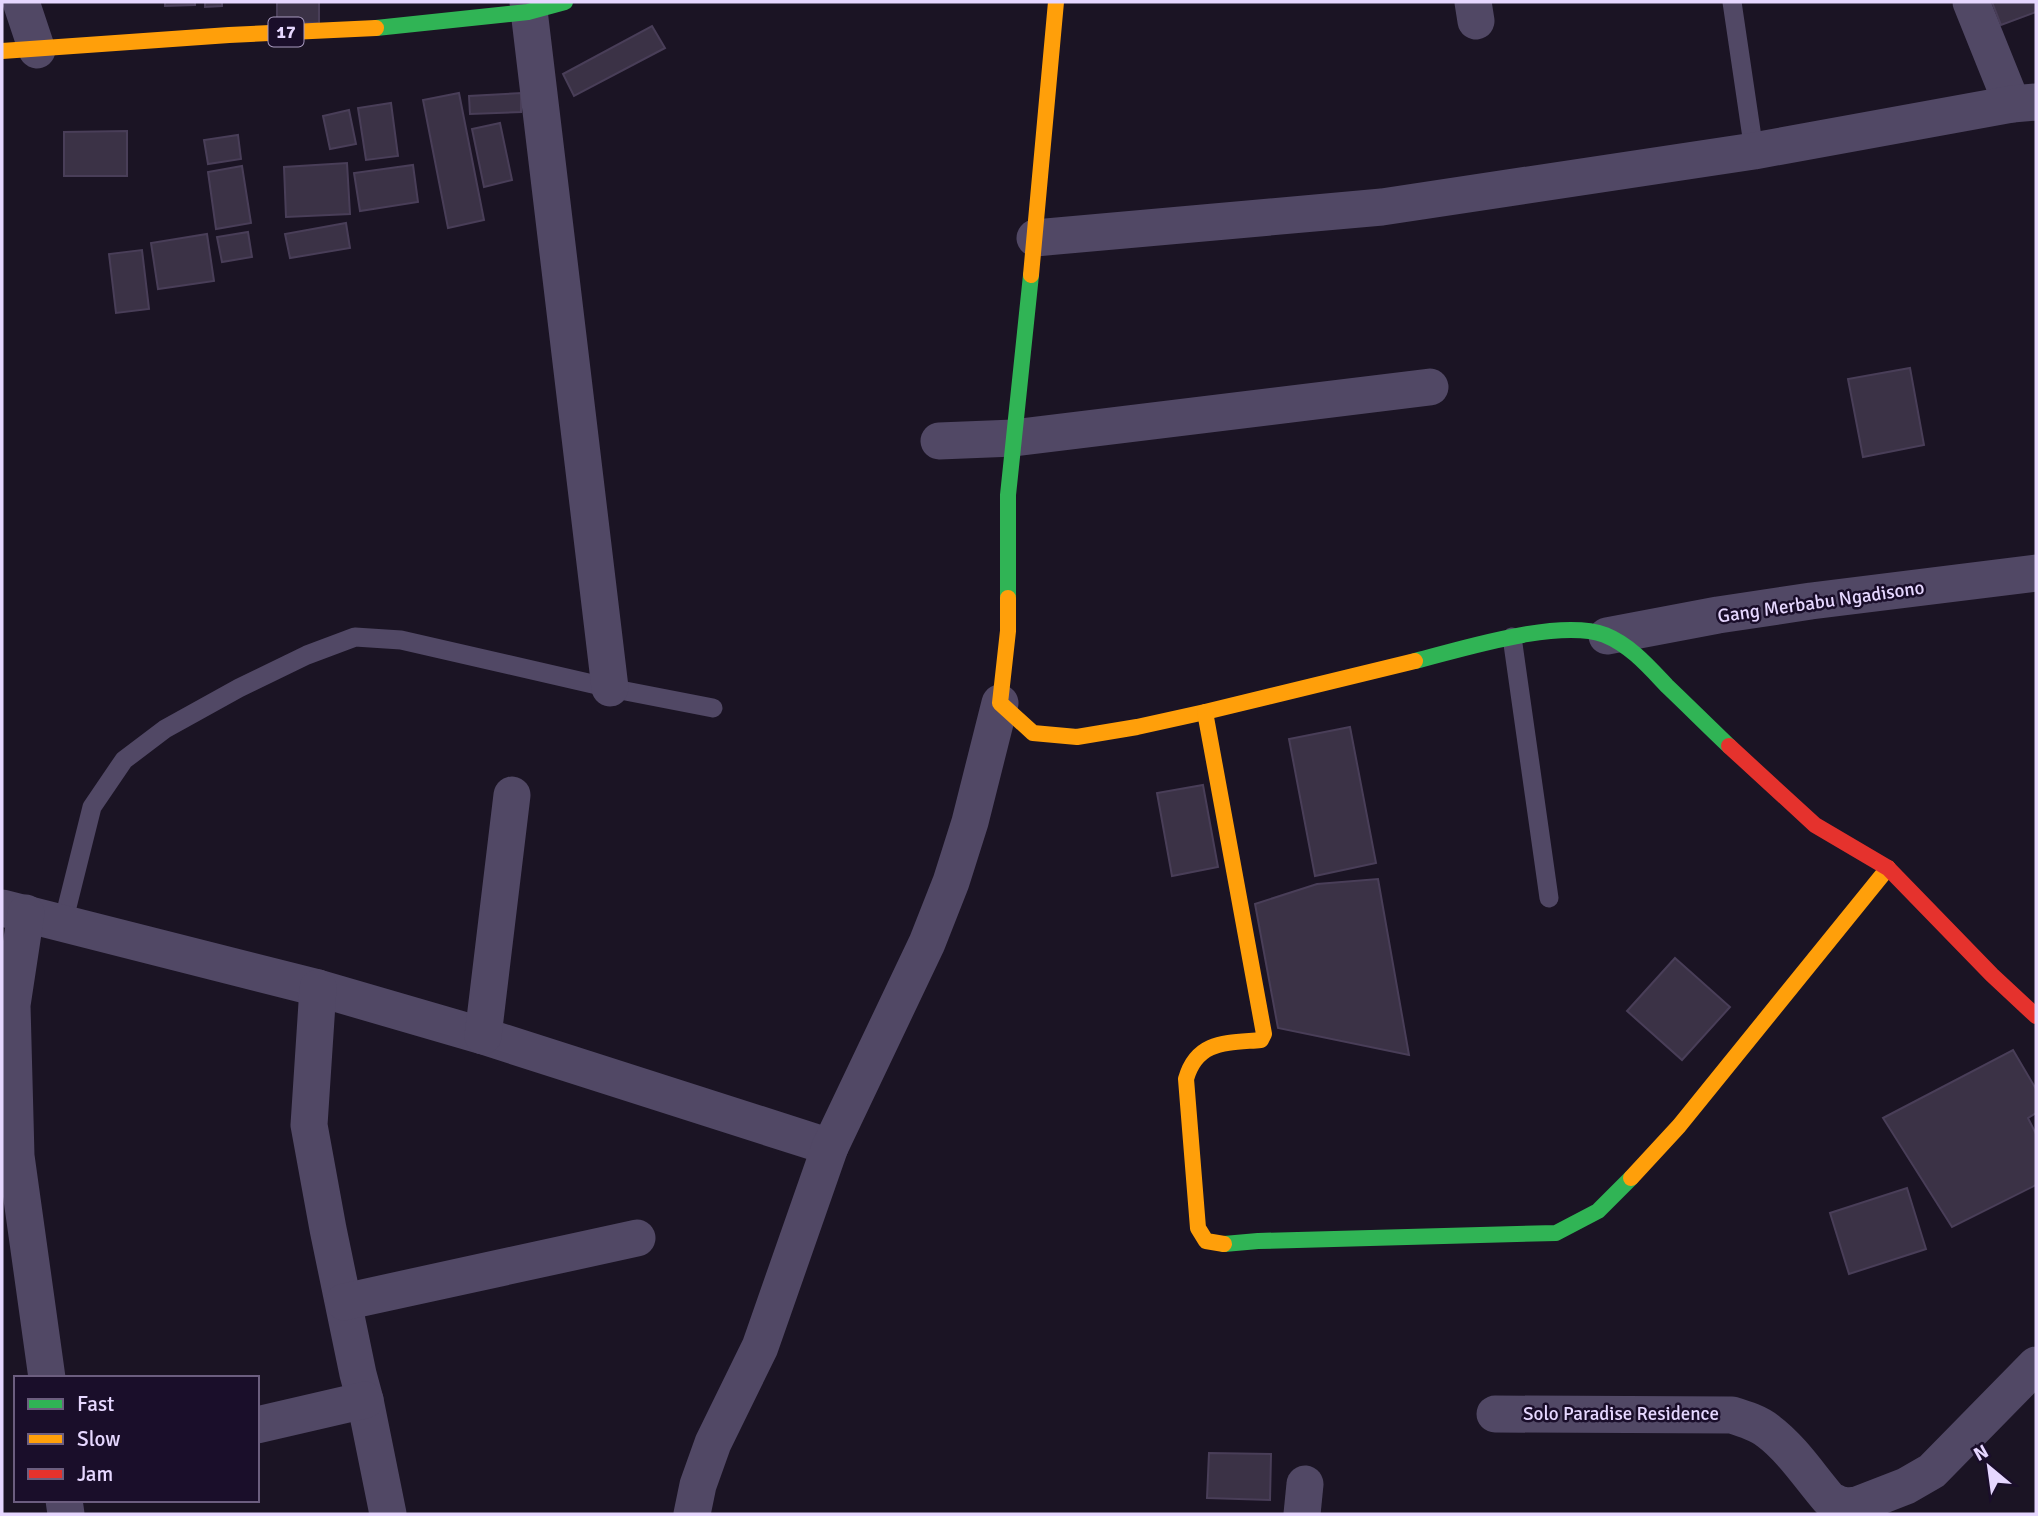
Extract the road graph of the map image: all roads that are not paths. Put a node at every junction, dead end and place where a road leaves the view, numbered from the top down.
1 (22, 2) edge
2 (565, 2) edge
3 (1056, 2) edge
4 (1732, 2) edge
5 (1971, 2) edge
6 (528, 7) edge
7 (15, 51) edge
8 (2024, 103) edge
9 (1754, 151) junction
10 (1035, 238) junction
11 (1430, 387) dead end
12 (1014, 439) junction
13 (939, 441) dead end
14 (2036, 574) edge
15 (1607, 636) junction
16 (1512, 637) junction
17 (610, 688) junction
18 (1000, 703) junction
19 (713, 708) dead end
20 (1205, 712) junction
21 (512, 795) dead end
22 (1888, 868) junction
23 (1549, 898) dead end
24 (14, 911) edge
25 (63, 923) junction
26 (318, 988) junction
27 (2036, 1016) edge
28 (483, 1036) junction
29 (830, 1147) junction
30 (9, 1157) edge
31 (636, 1238) dead end
32 (344, 1302) junction
33 (2036, 1365) edge
34 (47, 1376) edge
35 (365, 1400) junction
36 (1495, 1414) dead end
37 (259, 1424) edge
38 (387, 1514) edge
39 (692, 1514) edge

1 - 7 street
2 - 6 main road, 17
3 - 10 main road
4 - 9 lane
5 - 8 street
6 - 7 main road, 17
6 - 17 street
8 - 9 street
9 - 10 street
10 - 12 main road
11 - 12 street
12 - 13 street
12 - 18 main road
14 - 15 street, Gang Merbabu Ngadisono
15 - 16 main road
15 - 22 main road
16 - 20 main road
16 - 23 lane
17 - 19 lane
17 - 25 lane
18 - 20 main road
18 - 29 street
20 - 22 main road
21 - 28 street
22 - 27 main road
24 - 25 street
24 - 30 street
25 - 26 street
26 - 28 street
26 - 32 street
28 - 29 street
29 - 39 street
30 - 34 street
31 - 32 street
32 - 35 street
33 - 36 street, Solo Paradise Residence
35 - 37 street
35 - 38 street

